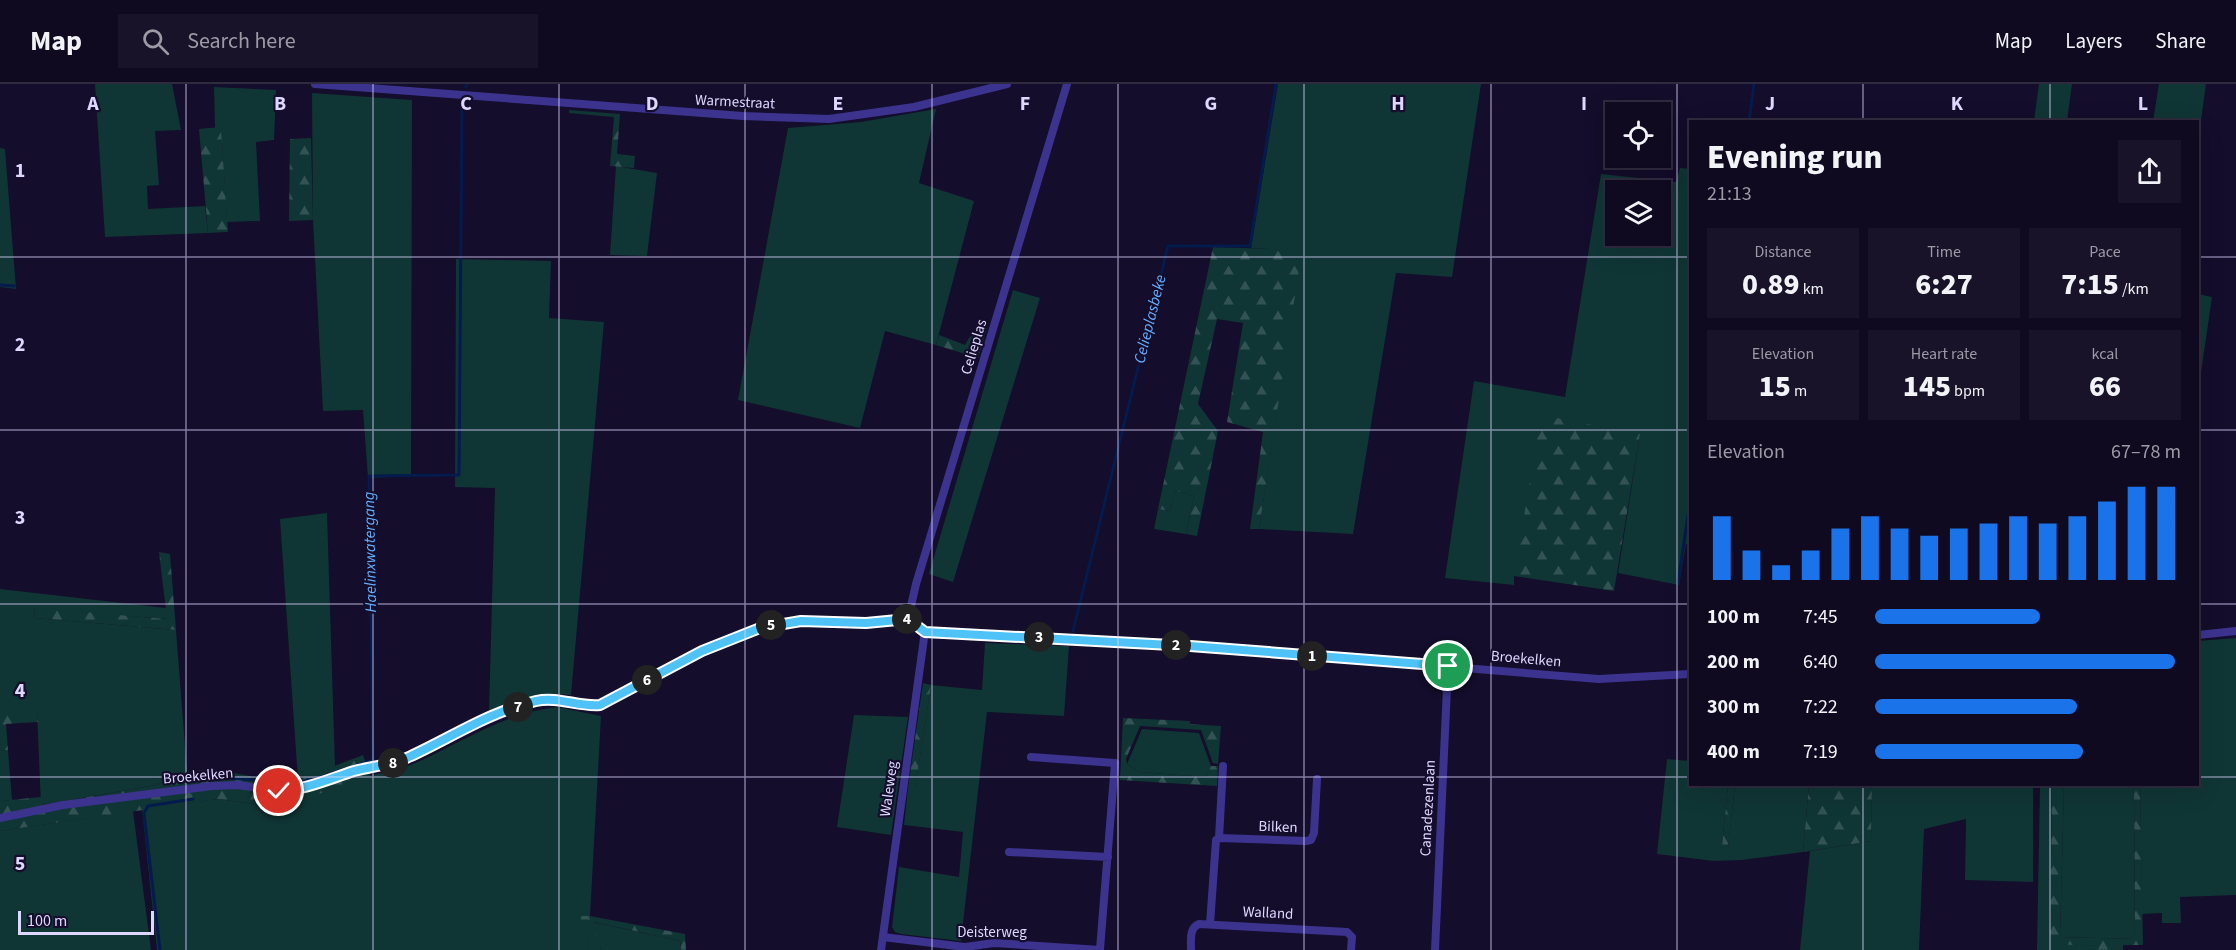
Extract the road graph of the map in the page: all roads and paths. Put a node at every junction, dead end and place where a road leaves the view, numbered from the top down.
1 (315, 84) edge
2 (1007, 84) edge
3 (1067, 84) edge
4 (908, 619) junction
5 (2236, 631) edge
6 (925, 632) junction
7 (2199, 635) edge
8 (1448, 666) junction
9 (1689, 674) edge
10 (1031, 757) dead end
11 (1223, 766) dead end
12 (1317, 779) dead end
13 (0, 818) edge
14 (1218, 838) junction
15 (1009, 852) dead end
16 (1108, 857) junction
17 (1210, 924) junction
18 (883, 937) junction
19 (1100, 949) edge
20 (881, 950) edge
21 (1191, 950) edge
22 (1351, 950) edge
23 (1435, 950) edge

1 - 2 street, Warmestraat
3 - 4 street, Celieplas
4 - 6 street
4 - 13 street, Broekelken
5 - 7 street
6 - 8 street, Broekelken
6 - 18 street, Waleweg
8 - 9 street, Broekelken
8 - 23 street, Canadezenlaan
10 - 16 street
11 - 14 street
12 - 14 street, Bilken
14 - 17 street
15 - 16 street
16 - 19 street
17 - 21 street
17 - 22 street, Walland
18 - 19 street, Deisterweg
18 - 20 street, Waleweg

